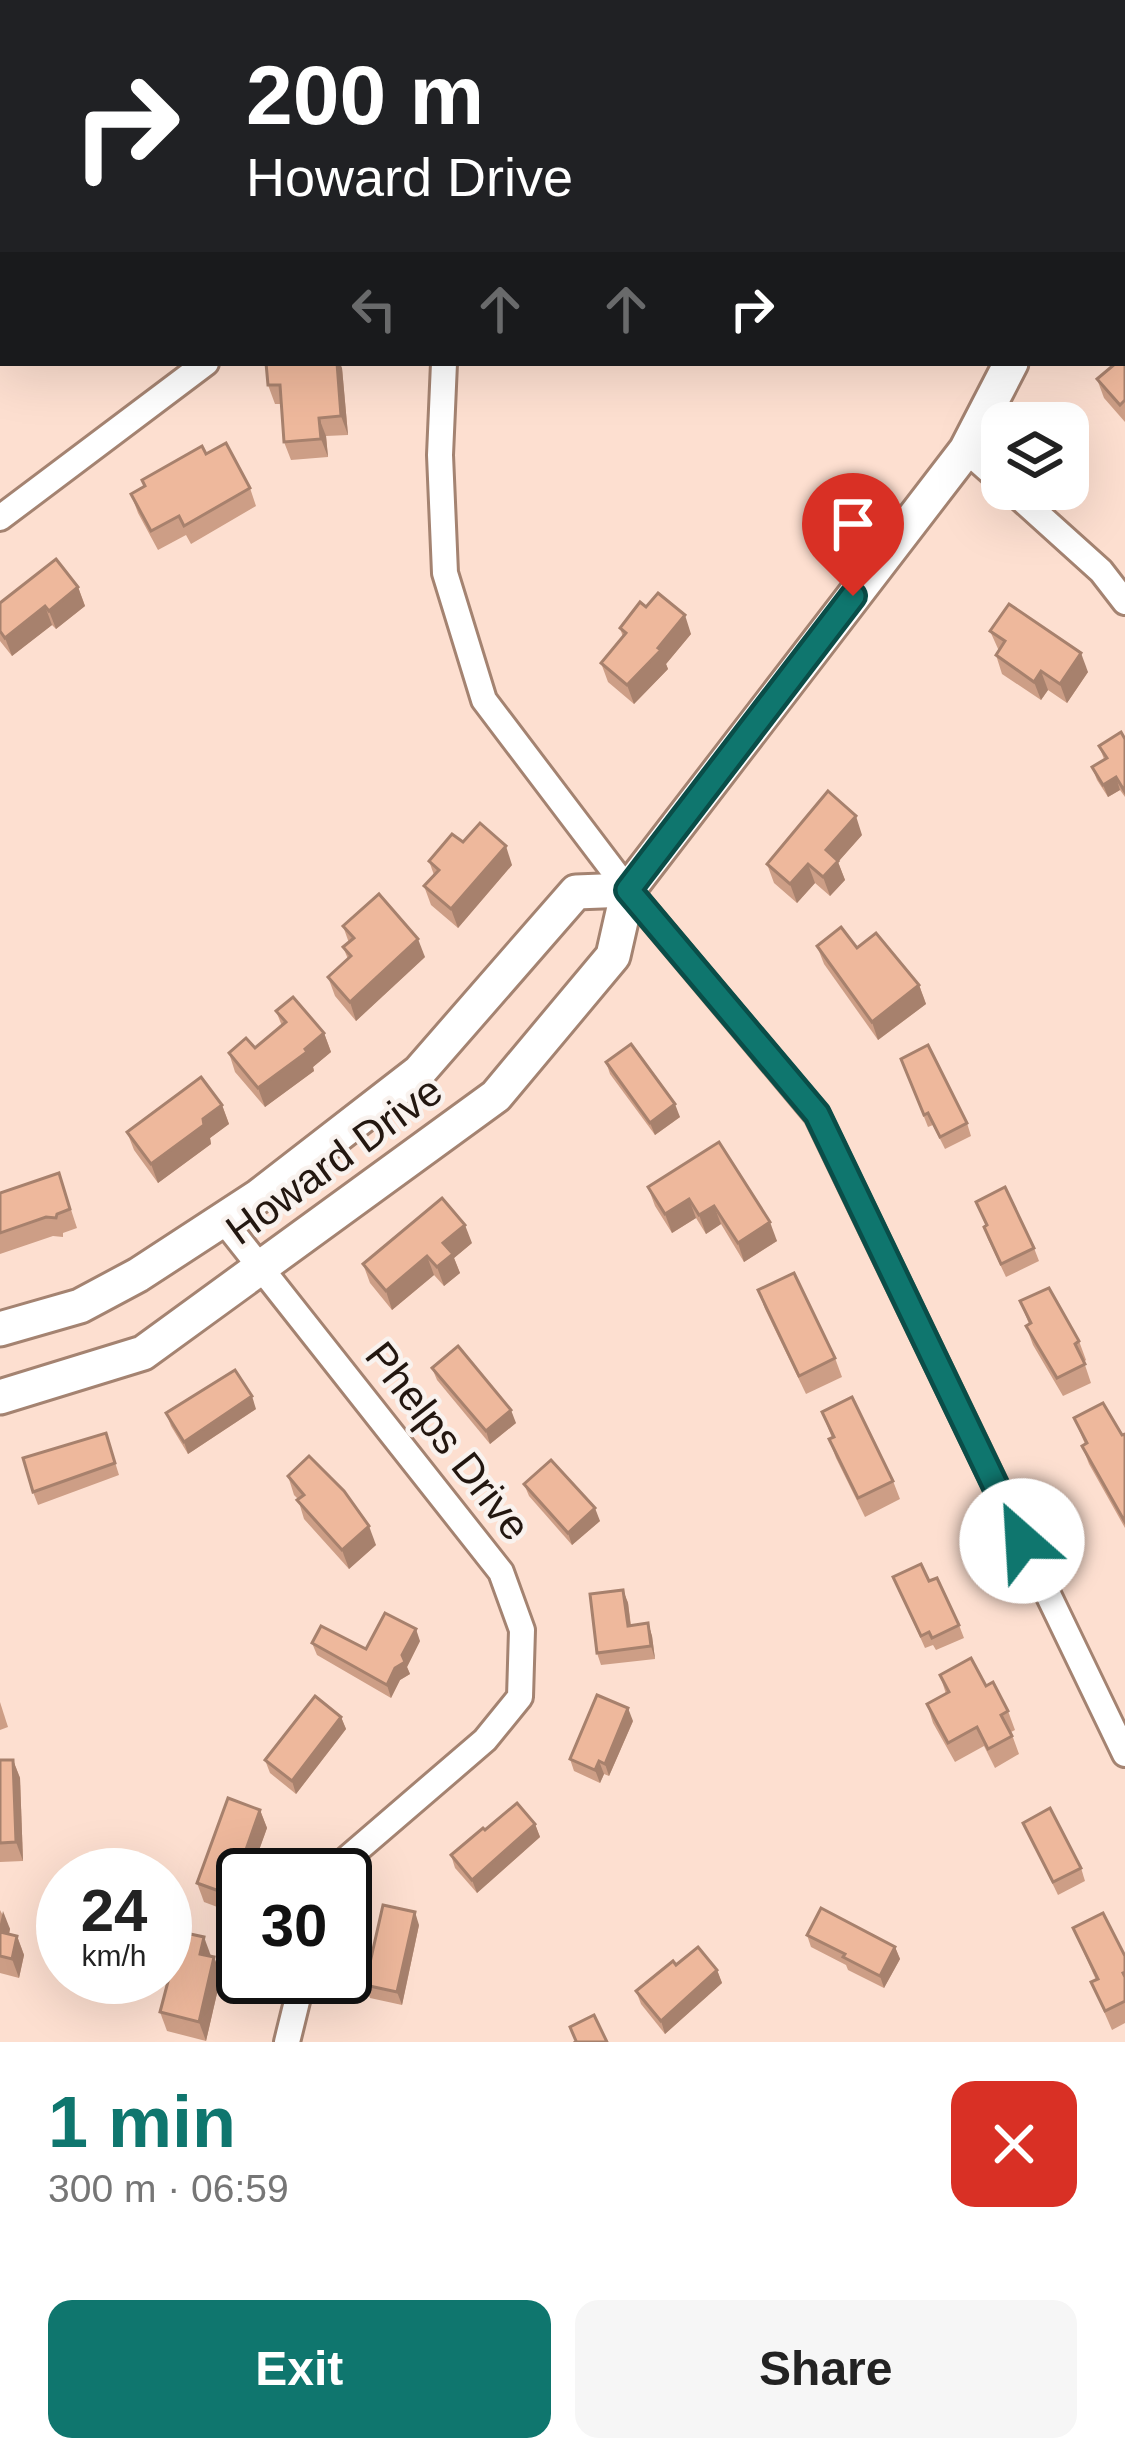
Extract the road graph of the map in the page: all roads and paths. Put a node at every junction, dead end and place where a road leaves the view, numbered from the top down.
1 (202, 366) edge
2 (444, 366) edge
3 (1009, 366) edge
4 (966, 450) junction
5 (981, 463) edge
6 (1033, 510) edge
7 (0, 518) edge
8 (1125, 602) edge
9 (628, 890) junction
10 (223, 1220) junction
11 (264, 1268) junction
12 (0, 1329) edge
13 (0, 1397) edge
14 (1125, 1754) edge
15 (359, 1848) edge
16 (296, 2004) edge
17 (287, 2042) edge

1 - 7 street
2 - 9 street
3 - 4 street, Howard Drive
4 - 5 street
4 - 9 street, Howard Drive
6 - 8 street
9 - 10 street, Howard Drive
9 - 11 street, Howard Drive
9 - 14 street
10 - 11 street, Phelps Drive
10 - 12 street, Howard Drive
11 - 13 street, Howard Drive
11 - 15 street, Phelps Drive
16 - 17 street

